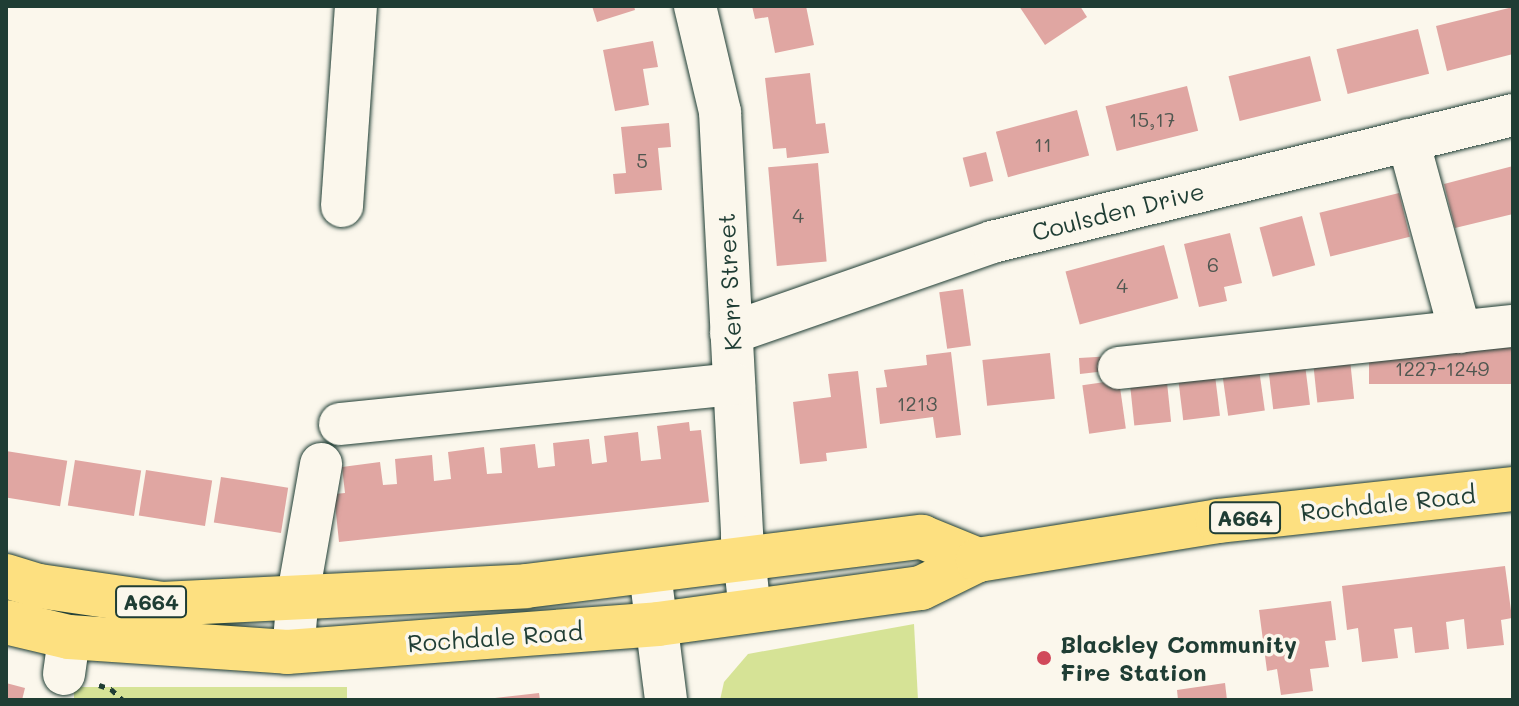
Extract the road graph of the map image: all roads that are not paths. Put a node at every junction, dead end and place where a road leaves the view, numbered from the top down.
1 (356, 6) edge
2 (695, 6) edge
3 (1513, 115) edge
4 (1408, 140) junction
5 (342, 206) dead end
6 (1513, 326) edge
7 (1460, 332) junction
8 (731, 333) junction
9 (1119, 368) dead end
10 (734, 384) junction
11 (340, 424) dead end
12 (321, 464) dead end
13 (1513, 489) edge
14 (978, 560) junction
15 (744, 561) junction
16 (650, 573) junction
17 (6, 576) edge
18 (298, 595) junction
19 (750, 612) junction
20 (6, 622) edge
21 (658, 624) junction
22 (293, 652) junction
23 (666, 700) edge

1 - 5 street
2 - 8 street, Kerr Street
3 - 4 street, Coulsden Drive
4 - 7 street
4 - 8 street, Coulsden Drive
6 - 7 street
7 - 9 street
8 - 10 street, Kerr Street
10 - 11 street
10 - 15 street, Kerr Street
12 - 18 street
13 - 14 main road, Rochdale Road / A664
14 - 15 main road, Rochdale Road / A664
14 - 19 main road, Rochdale Road
15 - 16 main road, Rochdale Road / A664
15 - 19 street, Kerr Street
16 - 18 main road, Rochdale Road / A664
16 - 21 street
17 - 18 main road, Rochdale Road / A664
18 - 22 street
19 - 21 main road, Rochdale Road
20 - 22 main road, Rochdale Road
21 - 22 main road, Rochdale Road
21 - 23 street

